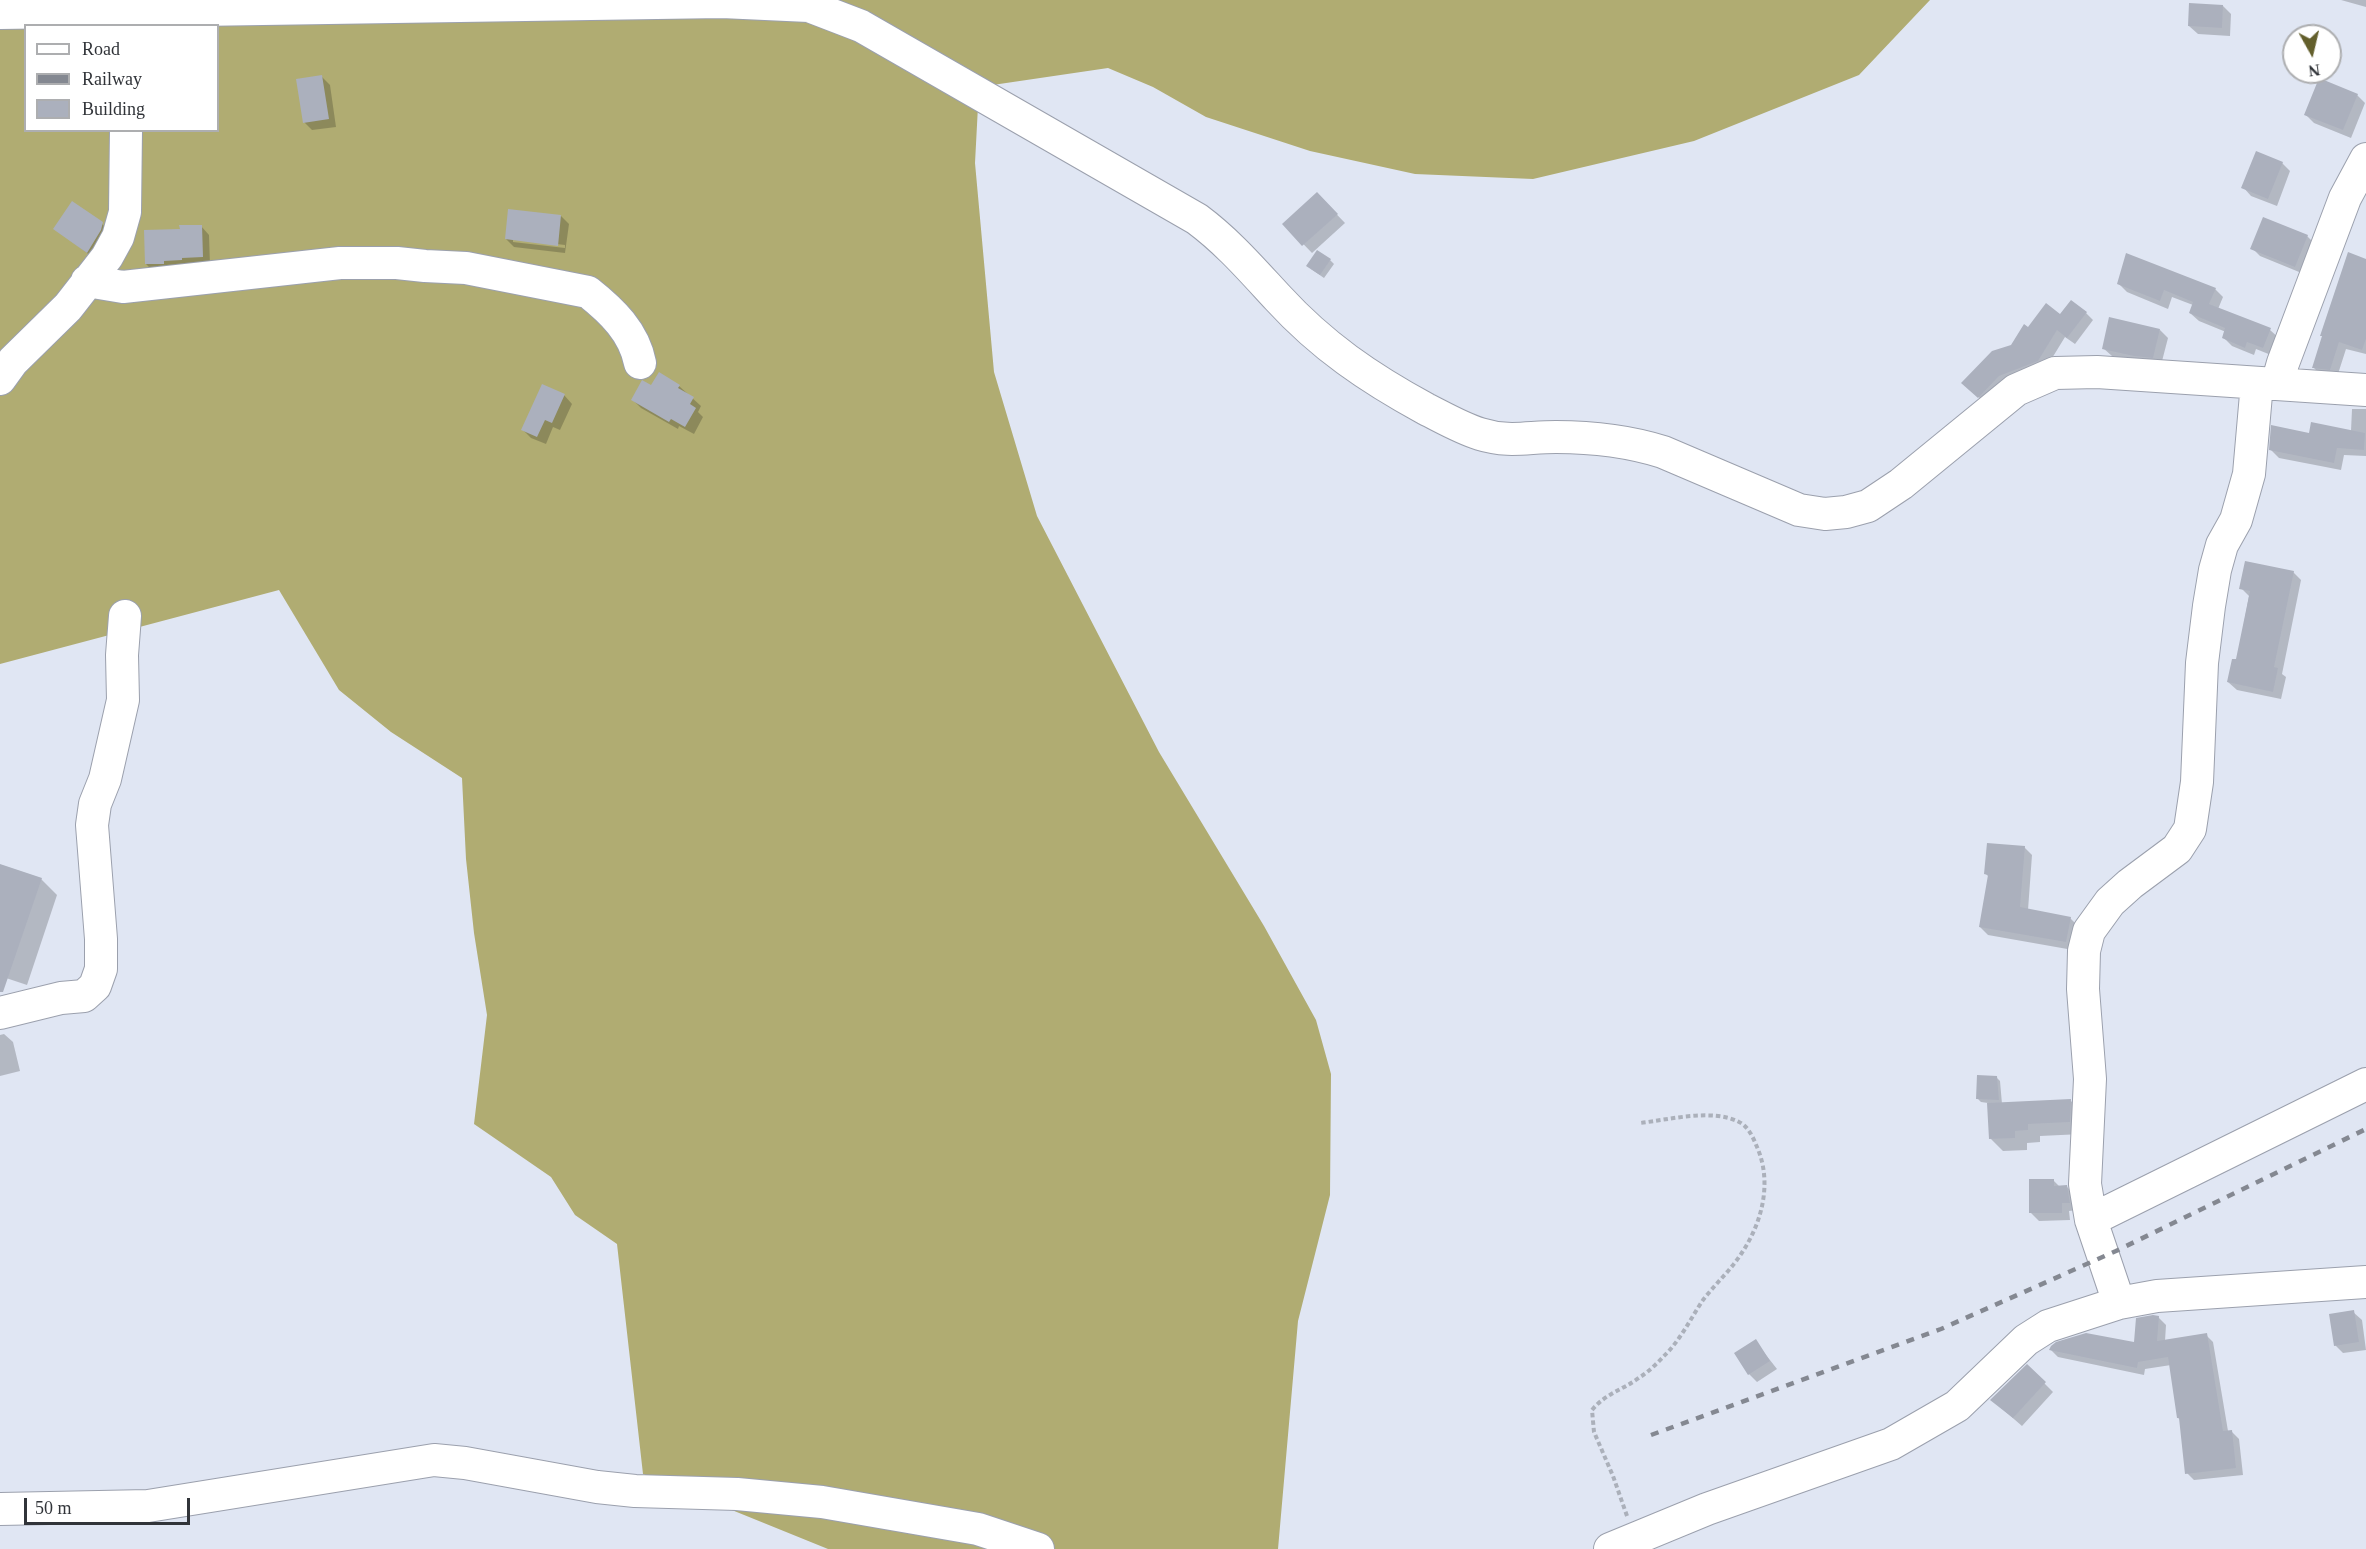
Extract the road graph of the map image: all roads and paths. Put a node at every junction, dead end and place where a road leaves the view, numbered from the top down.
1 (331, 4) edge
2 (0, 14) edge
3 (126, 18) edge
4 (126, 132) edge
5 (2366, 159) edge
6 (87, 281) junction
7 (640, 363) dead end
8 (0, 379) edge
9 (2267, 384) junction
10 (2366, 390) edge
11 (125, 616) dead end
12 (0, 1013) edge
13 (2366, 1084) edge
14 (1640, 1123) dead end
15 (2091, 1220) junction
16 (2366, 1282) edge
17 (2119, 1303) junction
18 (0, 1509) edge
19 (1621, 1544) edge
20 (1038, 1549) edge

1 - 3 street
1 - 9 street
2 - 3 street
4 - 6 street
5 - 9 street
6 - 7 street
6 - 8 street
9 - 10 street
9 - 15 street
11 - 12 street
13 - 15 street
14 - 19 path
15 - 17 street
16 - 17 street
17 - 19 street
18 - 20 street

